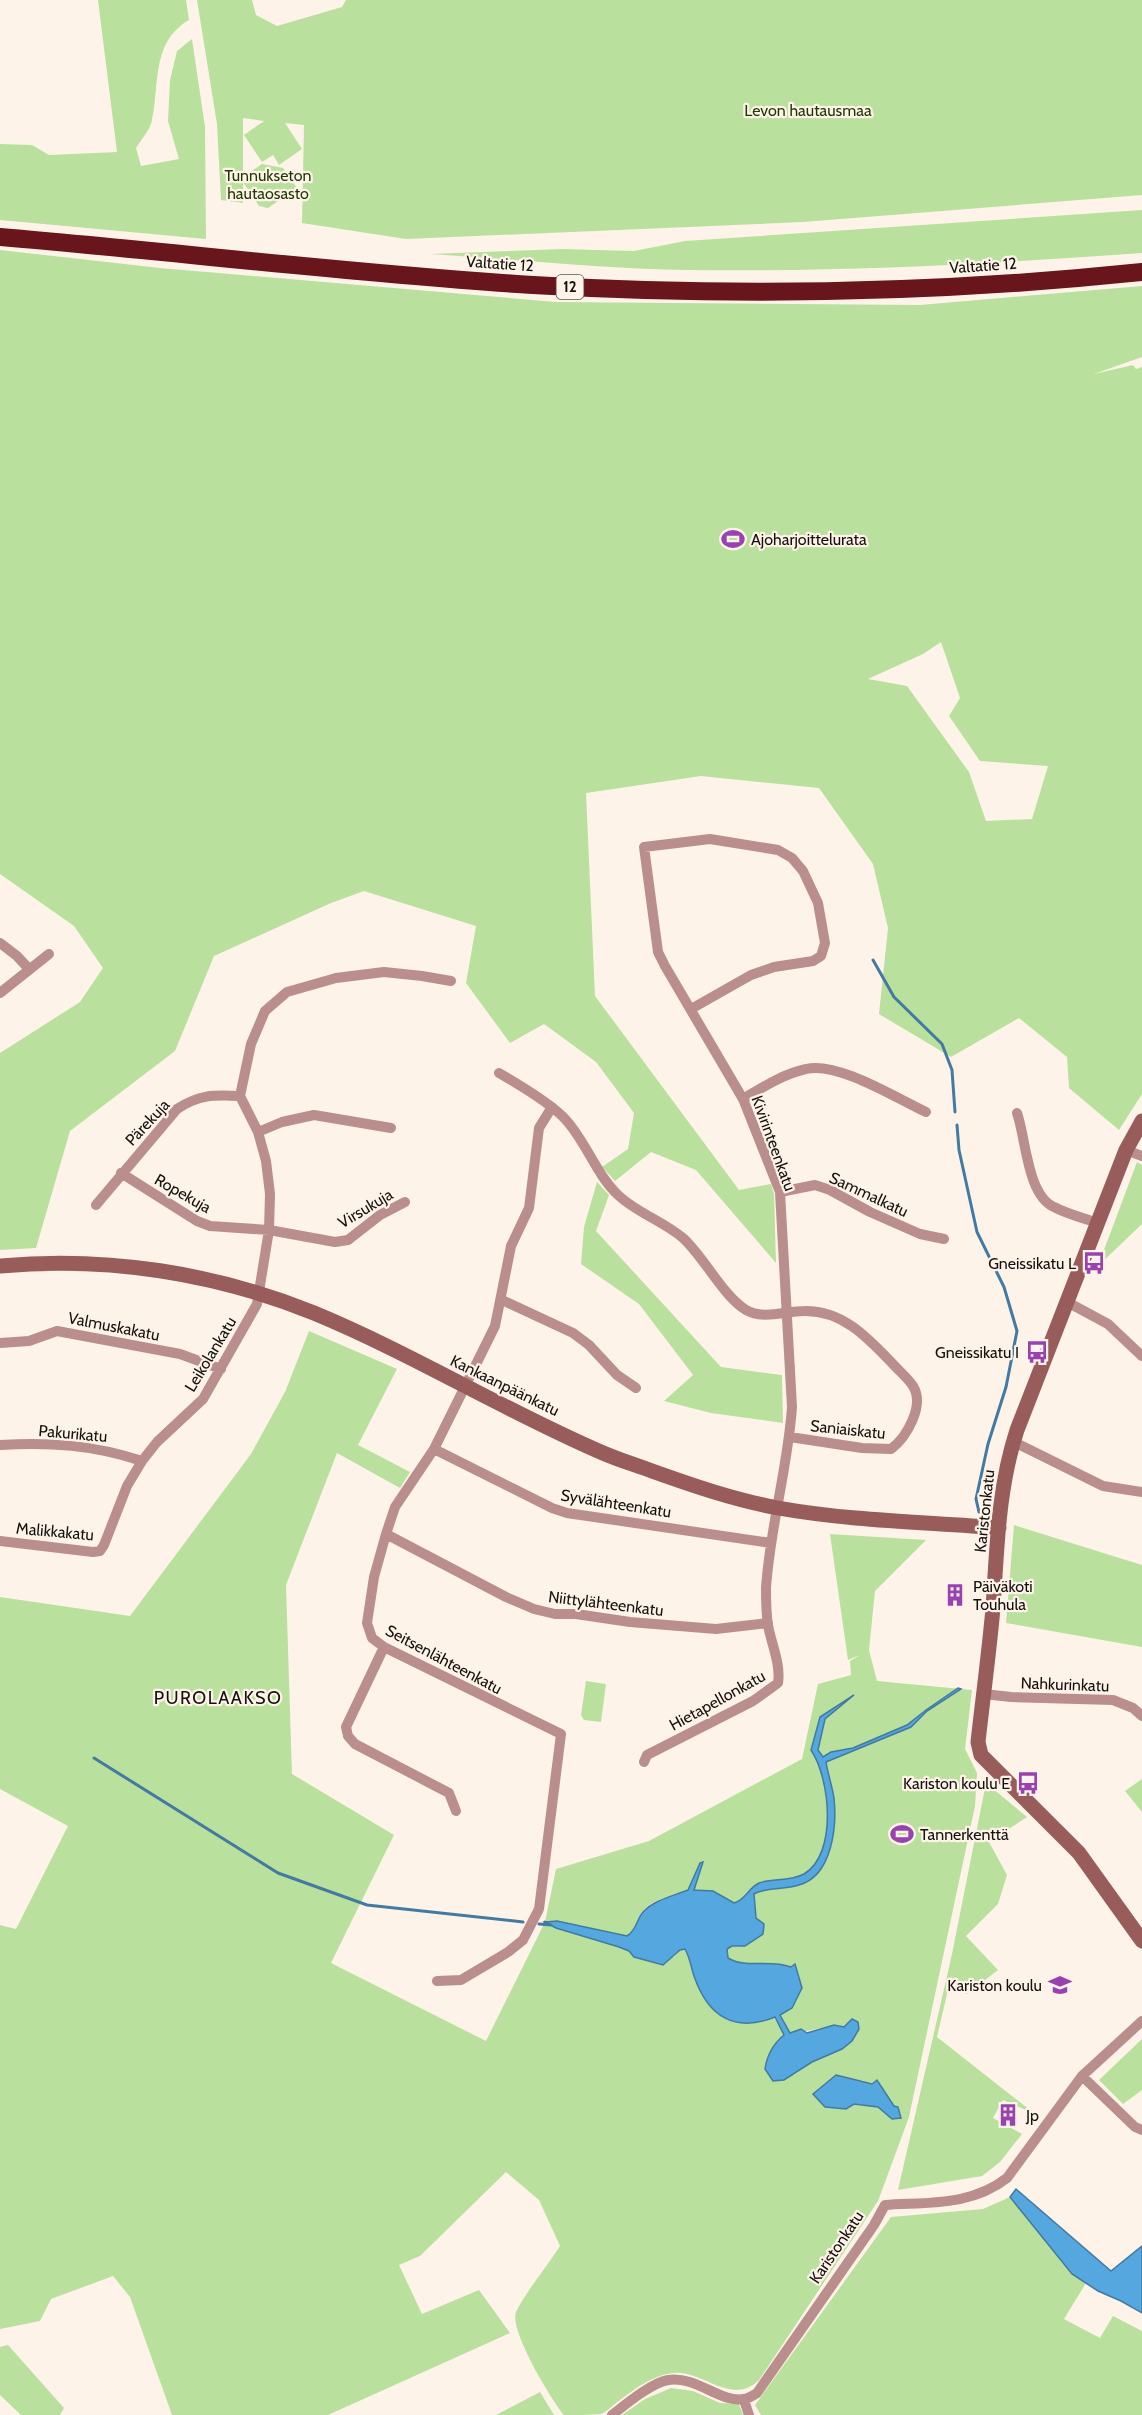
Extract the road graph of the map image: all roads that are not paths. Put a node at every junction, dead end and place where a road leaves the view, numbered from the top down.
1 (0, 237) edge
2 (1142, 272) edge
3 (0, 943) edge
4 (49, 954) dead end
5 (29, 969) junction
6 (451, 981) dead end
7 (0, 993) edge
8 (691, 1009) junction
9 (499, 1073) dead end
10 (240, 1096) junction
11 (743, 1099) junction
12 (552, 1107) junction
13 (926, 1112) dead end
14 (1017, 1113) dead end
15 (1142, 1121) edge
16 (391, 1128) dead end
17 (258, 1132) junction
18 (1126, 1150) junction
19 (1142, 1156) edge
20 (121, 1173) junction
21 (780, 1192) junction
22 (405, 1202) dead end
23 (96, 1205) dead end
24 (1098, 1223) junction
25 (269, 1230) junction
26 (944, 1239) dead end
27 (0, 1266) edge
28 (258, 1293) junction
29 (502, 1300) junction
30 (1069, 1303) junction
31 (786, 1313) junction
32 (0, 1343) edge
33 (1142, 1356) edge
34 (221, 1369) junction
35 (465, 1385) junction
36 (636, 1389) dead end
37 (790, 1437) junction
38 (1014, 1442) junction
39 (0, 1445) edge
40 (434, 1449) junction
41 (142, 1461) junction
42 (1142, 1492) edge
43 (777, 1508) junction
44 (999, 1528) junction
45 (386, 1534) junction
46 (0, 1541) edge
47 (771, 1543) junction
48 (104, 1545) joint
49 (768, 1623) junction
50 (384, 1647) junction
51 (984, 1694) junction
52 (1142, 1716) edge
53 (644, 1762) dead end
54 (456, 1811) dead end
55 (1142, 1941) edge
56 (437, 1982) dead end
57 (1142, 2021) edge
58 (1082, 2076) junction
59 (1142, 2130) edge
60 (744, 2400) junction
61 (612, 2415) edge
62 (749, 2415) edge

1 - 2 highway, Valtatie 12 / 12
3 - 5 street
4 - 5 street
5 - 7 street
6 - 10 street
8 - 8 street, Kivirinteenkatu
8 - 11 street, Kivirinteenkatu
9 - 12 street
10 - 17 street, Leikolankatu
10 - 20 street, Pärekuja
11 - 13 street
11 - 21 street, Kivirinteenkatu
12 - 29 street, Seitsenlähteenkatu
12 - 31 street
14 - 24 street
15 - 18 street, Karistonkatu
16 - 17 street
17 - 25 street, Leikolankatu
18 - 19 street
18 - 24 street, Karistonkatu
20 - 23 street, Pärekuja
20 - 25 street, Ropekuja
21 - 26 street, Sammalkatu
21 - 31 street, Kivirinteenkatu
22 - 25 street, Virsukuja
24 - 30 street, Karistonkatu
25 - 28 street, Leikolankatu
27 - 28 street, Kankaanpäänkatu
28 - 34 street, Leikolankatu
28 - 35 street, Kankaanpäänkatu
29 - 35 street, Seitsenlähteenkatu
29 - 36 street
30 - 33 street
30 - 38 street, Karistonkatu
31 - 37 street, Kivirinteenkatu
31 - 37 street, Saniaiskatu
32 - 34 street, Valmuskakatu
34 - 41 street, Leikolankatu
35 - 40 street, Seitsenlähteenkatu
35 - 43 street, Kankaanpäänkatu
37 - 43 street, Kivirinteenkatu
38 - 42 street
38 - 44 street, Karistonkatu
39 - 41 street, Pakurikatu
40 - 45 street, Seitsenlähteenkatu
40 - 47 street, Syvälähteenkatu
41 - 48 street, Leikolankatu
43 - 44 street, Kankaanpäänkatu
43 - 47 street, Hietapellonkatu
44 - 51 street, Karistonkatu
45 - 49 street, Niittylähteenkatu
45 - 50 street, Seitsenlähteenkatu
46 - 48 street, Malikkakatu
47 - 49 street, Hietapellonkatu
49 - 53 street, Hietapellonkatu
50 - 54 street
50 - 56 street, Seitsenlähteenkatu
51 - 52 street, Nahkurinkatu
51 - 55 street, Karistonkatu
57 - 58 street, Karistonkatu
58 - 59 street
58 - 60 street, Karistonkatu
60 - 61 street
60 - 62 street

